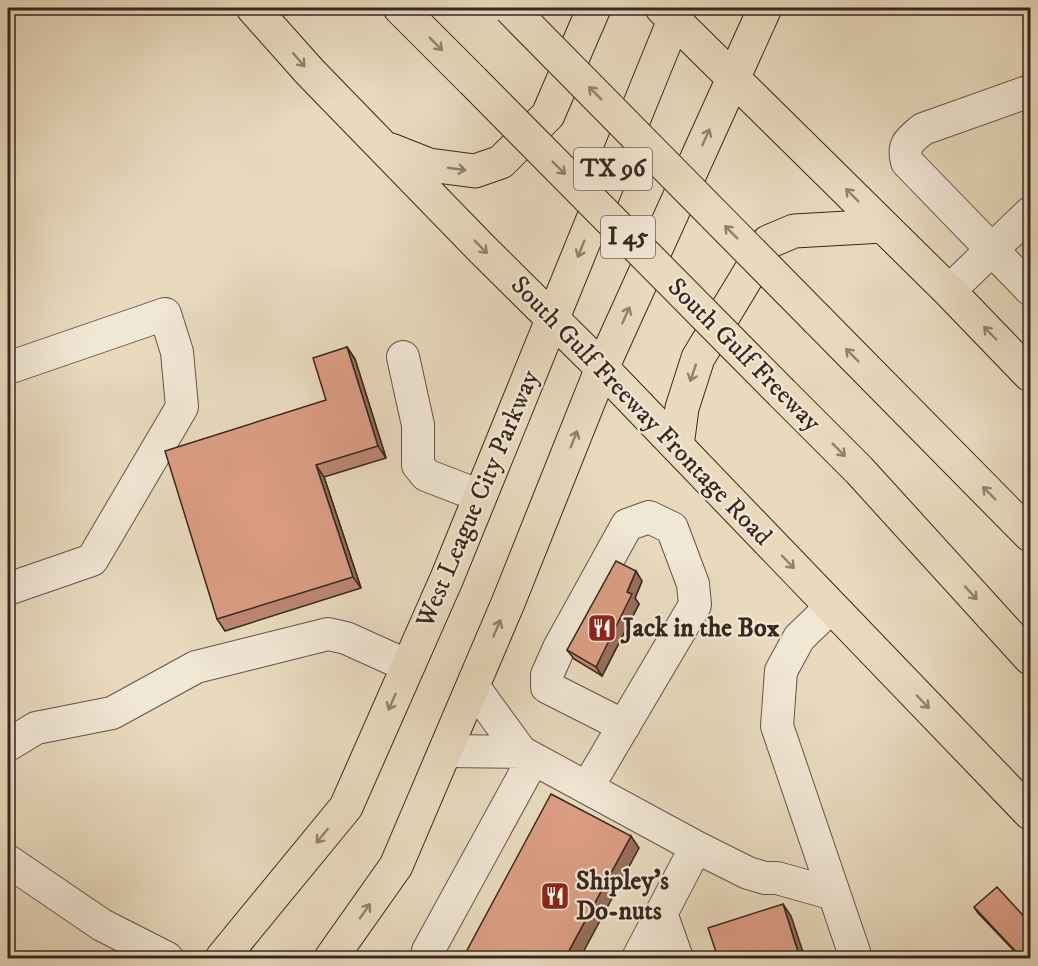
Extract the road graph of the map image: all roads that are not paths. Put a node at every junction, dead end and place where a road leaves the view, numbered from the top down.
1 (253, 8) edge
2 (400, 8) edge
3 (510, 8) edge
4 (594, 8) edge
5 (765, 8) edge
6 (671, 12) edge
7 (733, 79) junction
8 (1030, 92) edge
9 (381, 146) junction
10 (1030, 213) edge
11 (883, 226) junction
12 (993, 249) junction
13 (1030, 289) edge
14 (949, 291) junction
15 (553, 319) junction
16 (403, 357) dead end
17 (8, 368) edge
18 (602, 368) junction
19 (1030, 375) edge
20 (677, 446) junction
21 (480, 496) junction
22 (1030, 534) edge
23 (8, 589) edge
24 (831, 607) junction
25 (1030, 658) edge
26 (408, 666) junction
27 (473, 686) junction
28 (624, 726) junction
29 (8, 745) edge
30 (445, 751) junction
31 (527, 756) junction
32 (587, 788) junction
33 (1030, 813) edge
34 (814, 835) junction
35 (696, 847) junction
36 (8, 861) edge
37 (777, 878) junction
38 (834, 894) junction
39 (661, 913) junction
40 (167, 958) edge
41 (222, 958) edge
42 (331, 958) edge
43 (428, 958) edge
44 (638, 958) edge
45 (677, 958) edge
46 (856, 958) edge

1 -> 9 main road, South Gulf Freeway Frontage Road
2 -> 25 main road, South Gulf Freeway / I 45, bridge
22 -> 3 main road, bridge
9 -> 4 main road
5 - 7 main road, TX 96
6 - 7 main road
6 -> 15 main road, West League City Parkway / TX 96
11 -> 7 main road
18 -> 7 main road, TX 96
8 - 12 street
9 -> 15 main road, South Gulf Freeway Frontage Road
10 - 12 street
11 - 14 main road
11 -> 20 main road
12 - 13 street
12 - 14 street
19 -> 14 main road
15 - 18 main road, South Gulf Freeway Frontage Road
15 - 21 main road, West League City Parkway
16 - 21 street
17 - 23 street
18 - 20 main road, South Gulf Freeway Frontage Road
27 -> 18 main road
20 -> 24 main road, South Gulf Freeway Frontage Road
21 - 26 main road, West League City Parkway
24 -> 33 main road, South Gulf Freeway Frontage Road
24 - 34 street
26 - 29 street
26 -> 41 main road, West League City Parkway
27 - 30 main road
27 - 31 street
28 - 28 street
28 - 32 street
30 - 31 street
42 -> 30 main road
31 - 32 street
31 - 43 street
32 - 35 street
34 - 37 street
34 - 38 street
35 - 37 street
35 - 39 street
36 - 40 street
37 - 38 street
38 - 46 street
39 - 44 street
39 - 45 street

